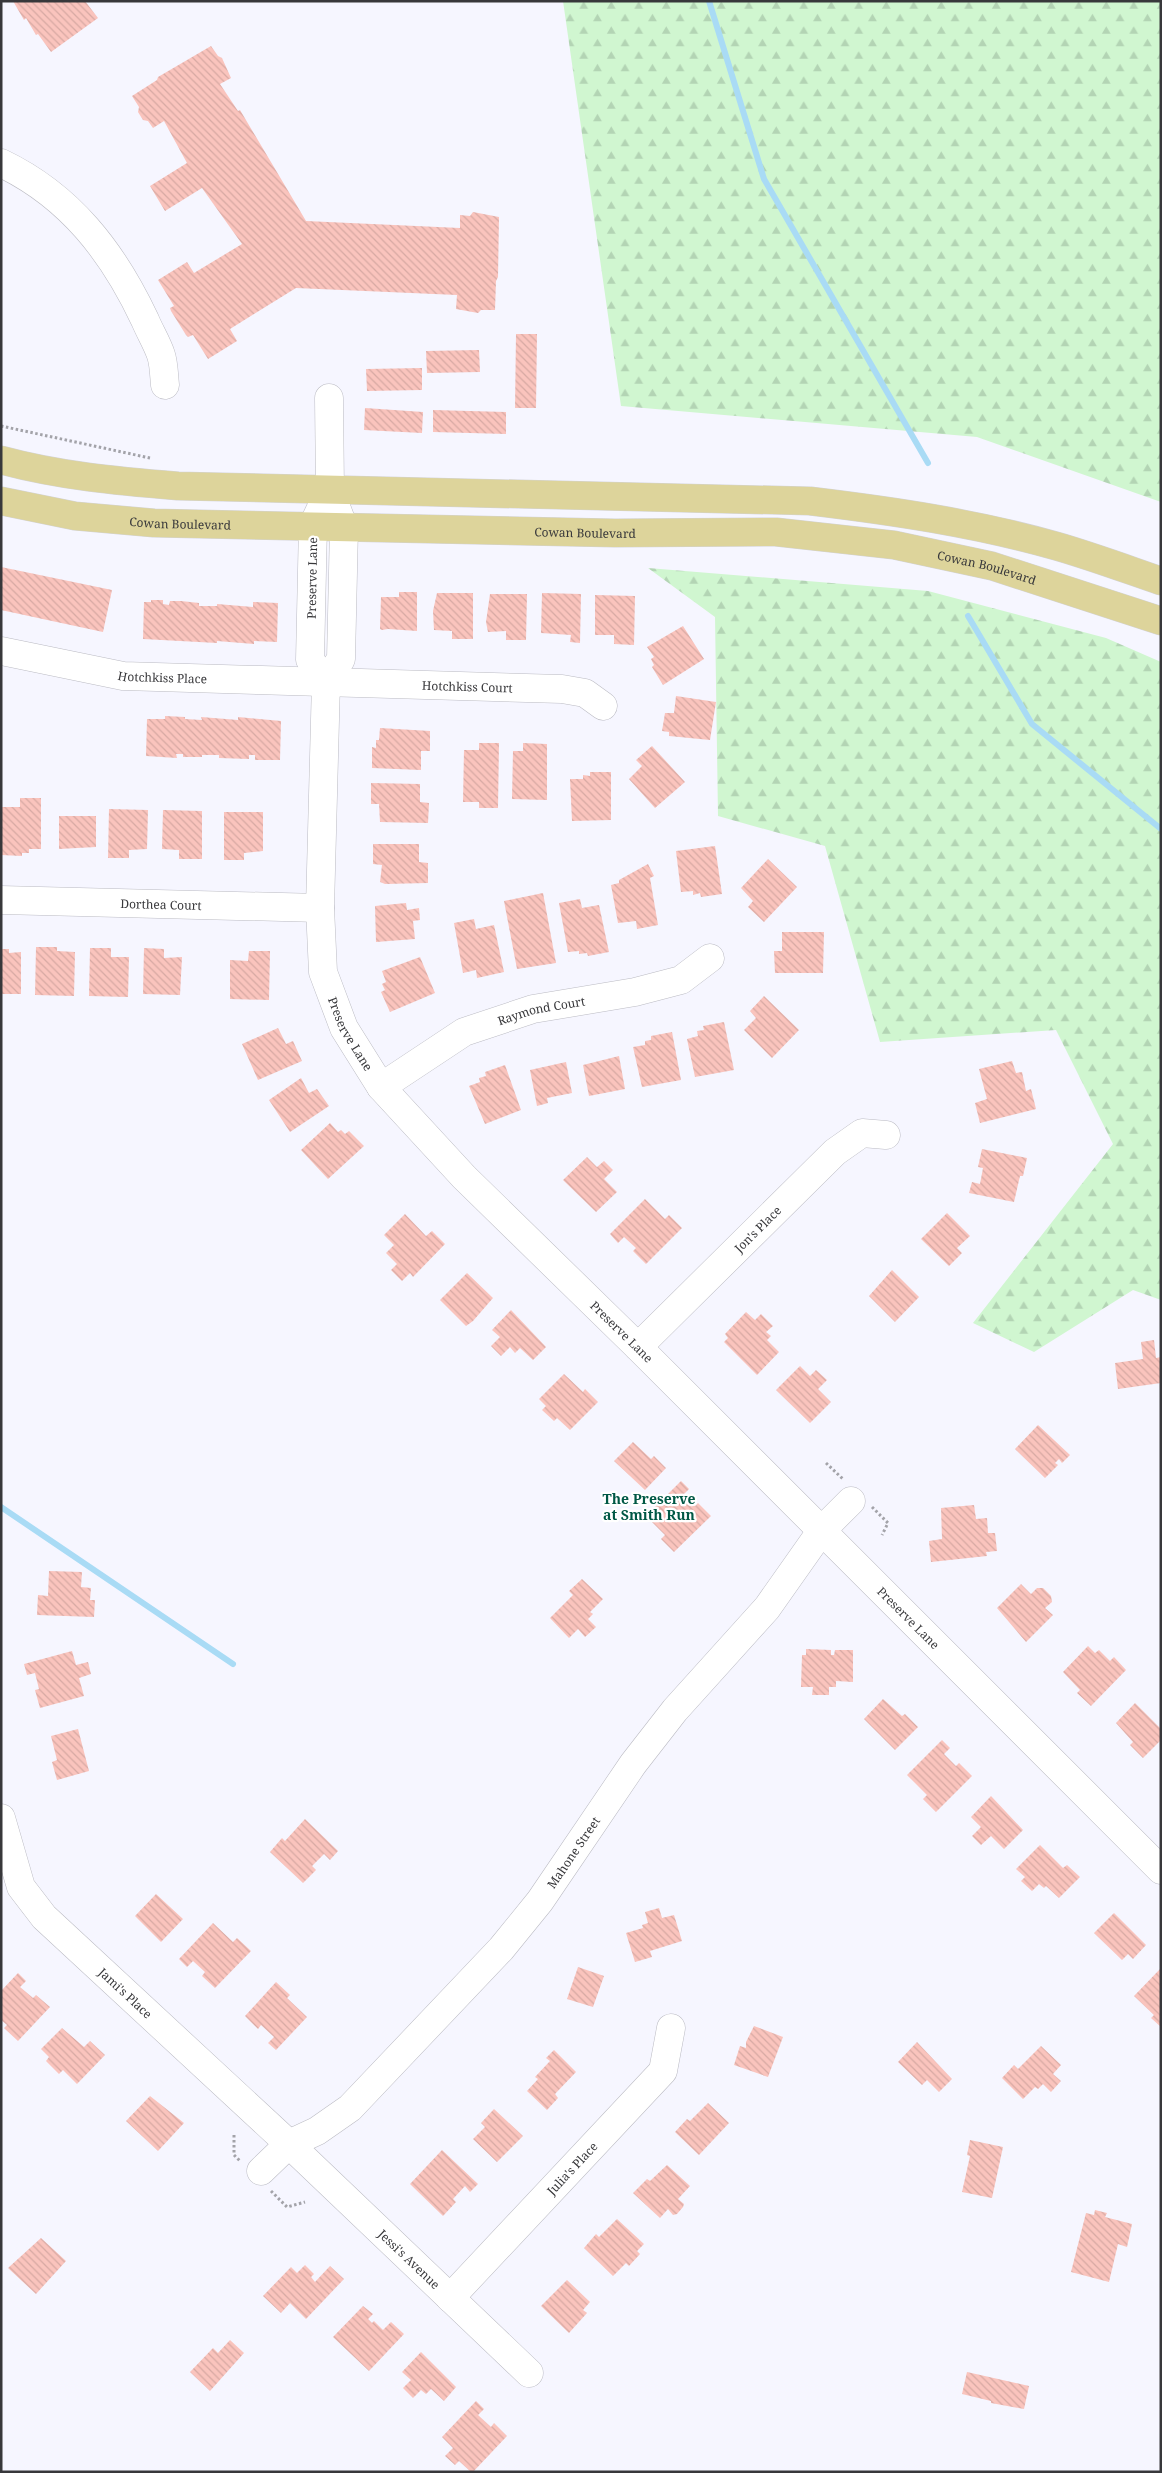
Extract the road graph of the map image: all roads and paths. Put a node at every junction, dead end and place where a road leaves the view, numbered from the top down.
1 (1, 163) edge
2 (165, 385) dead end
3 (329, 398) dead end
4 (1, 460) edge
5 (330, 491) junction
6 (1, 501) edge
7 (313, 525) junction
8 (344, 528) junction
9 (1161, 581) edge
10 (1161, 621) edge
11 (1, 652) edge
12 (326, 682) junction
13 (603, 706) dead end
14 (1, 900) edge
15 (320, 908) junction
16 (710, 958) dead end
17 (381, 1087) junction
18 (886, 1135) dead end
19 (638, 1347) junction
20 (851, 1501) dead end
21 (822, 1530) junction
22 (1, 1818) edge
23 (1161, 1870) edge
24 (671, 2028) dead end
25 (289, 2144) junction
26 (261, 2171) dead end
27 (450, 2298) junction
28 (529, 2373) dead end

1 - 2 street
3 - 5 street
4 - 5 main road
5 - 7 street, Preserve Lane
5 - 8 street
5 - 9 main road
6 - 7 main road, Cowan Boulevard
7 - 8 main road, Cowan Boulevard
7 - 12 street, Preserve Lane
8 - 10 main road, Cowan Boulevard
8 - 12 street
11 - 12 street, Hotchkiss Place
12 - 13 street, Hotchkiss Court
12 - 15 street, Preserve Lane
14 - 15 street, Dorthea Court
15 - 17 street, Preserve Lane
16 - 17 street, Raymond Court
17 - 19 street, Preserve Lane
18 - 19 street, Jon's Place
19 - 21 street, Preserve Lane
20 - 21 street, Mahone Street
21 - 23 street, Preserve Lane
21 - 25 street, Mahone Street
22 - 25 street, Jami's Place
24 - 27 street, Julia's Place
25 - 26 street, Mahone Street
25 - 27 street, Jessi's Avenue
27 - 28 street, Jessi's Avenue

